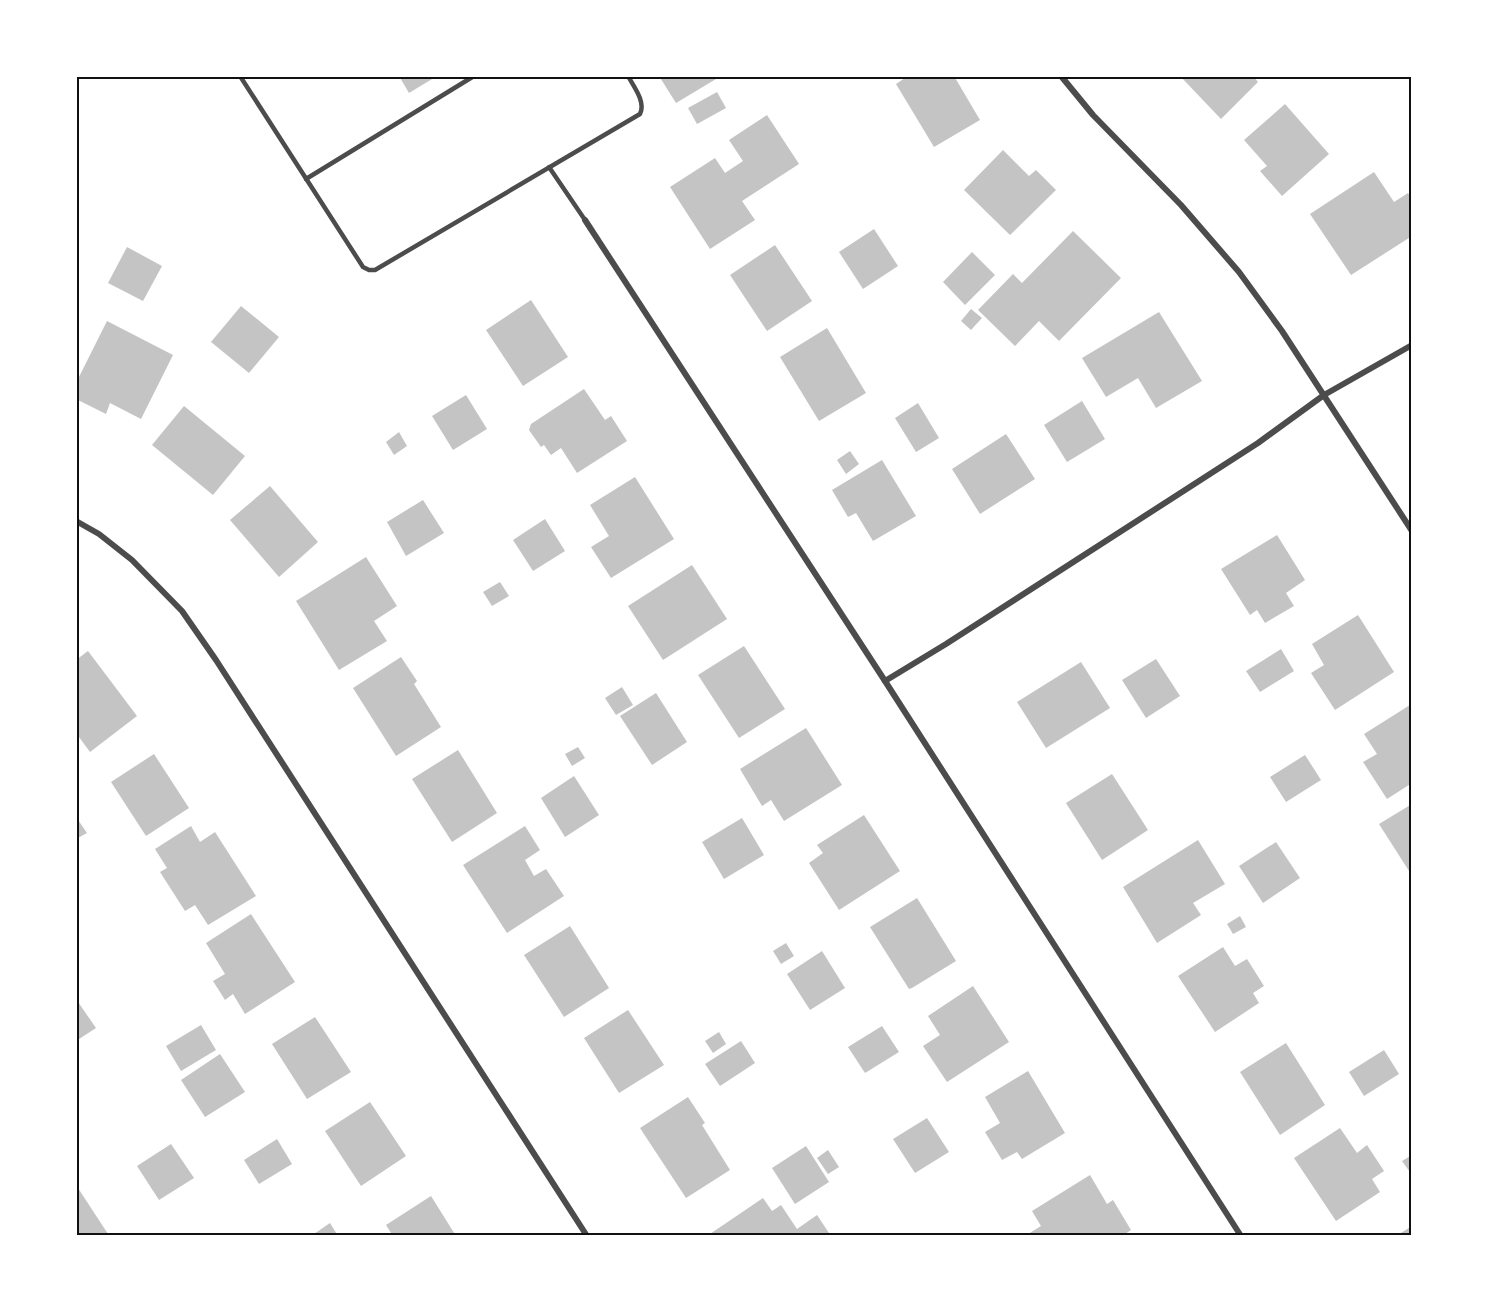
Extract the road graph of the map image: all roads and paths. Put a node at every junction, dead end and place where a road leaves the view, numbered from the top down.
1 (240, 76) edge
2 (474, 76) edge
3 (628, 76) edge
4 (1061, 76) edge
5 (549, 167) junction
6 (306, 179) junction
7 (585, 220) joint
8 (1412, 345) edge
9 (1324, 395) junction
10 (76, 521) edge
11 (1412, 531) edge
12 (885, 681) junction
13 (587, 1236) edge
14 (1241, 1236) edge

1 - 6 lane
2 - 6 lane
3 - 5 lane
4 - 9 street
5 - 6 lane
5 - 7 lane
7 - 12 street
8 - 9 street
9 - 11 street
9 - 12 street
10 - 13 street
12 - 14 street

